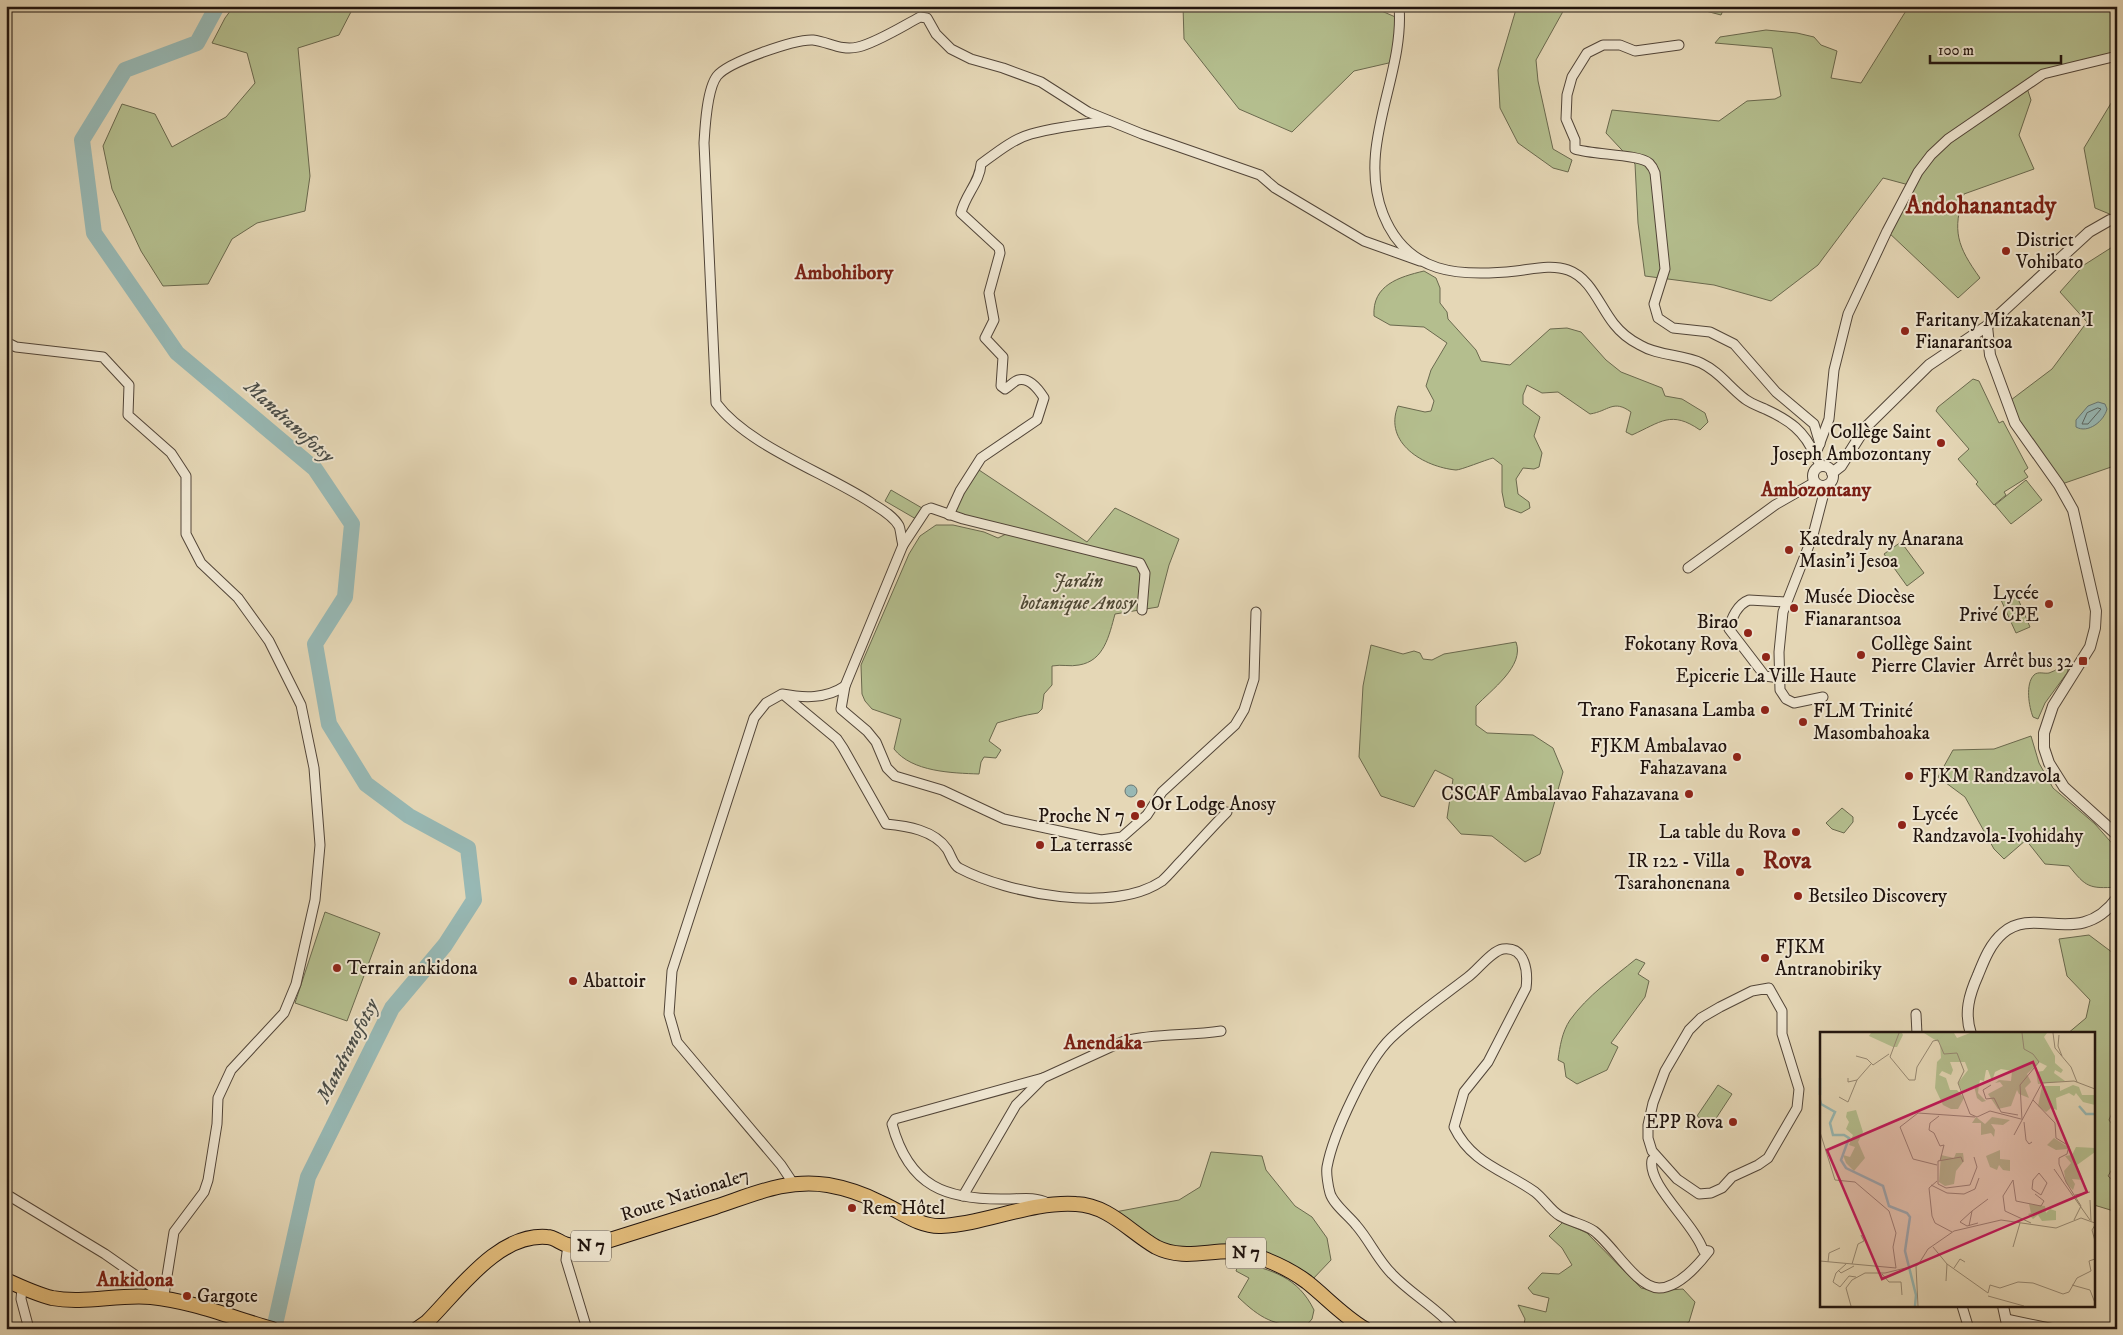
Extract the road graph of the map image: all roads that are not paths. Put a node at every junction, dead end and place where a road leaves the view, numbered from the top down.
1 (1399, 6) edge
2 (1679, 45) dead end
3 (2117, 56) edge
4 (1112, 121) junction
5 (2117, 220) edge
6 (1420, 261) junction
7 (1986, 326) junction
8 (6, 342) edge
9 (1820, 444) junction
10 (1815, 456) junction
11 (1820, 466) junction
12 (1832, 473) junction
13 (1815, 482) junction
14 (1826, 485) junction
15 (949, 515) junction
16 (902, 545) junction
17 (1688, 568) dead end
18 (1785, 602) junction
19 (1142, 610) dead end
20 (1256, 612) dead end
21 (1780, 678) junction
22 (845, 686) junction
23 (782, 694) junction
24 (1823, 697) dead end
25 (1227, 812) dead end
26 (2117, 834) edge
27 (2117, 898) edge
28 (1916, 1014) dead end
29 (1221, 1031) dead end
30 (1917, 1032) edge
31 (1971, 1032) edge
32 (1043, 1078) junction
33 (1656, 1158) junction
34 (793, 1183) junction
35 (6, 1194) edge
36 (963, 1196) junction
37 (1052, 1205) junction
38 (568, 1246) junction
39 (6, 1280) edge
40 (22, 1288) junction
41 (167, 1298) junction
42 (1963, 1308) edge
43 (2003, 1308) edge
44 (2007, 1324) edge
45 (29, 1329) edge
46 (272, 1329) edge
47 (417, 1329) edge
48 (587, 1329) edge
49 (1364, 1329) edge
50 (1455, 1329) edge
51 (1969, 1329) edge
52 (2054, 1329) edge

1 - 6 street
2 - 9 street
3 - 9 street
4 - 6 street
4 - 15 street
4 - 16 street
5 - 7 street
6 - 10 street
7 - 12 street
7 - 26 street
8 - 41 street
9 - 10 street
10 - 11 street
11 - 12 street
11 - 13 street
12 - 14 street
13 - 14 street
13 - 17 street
14 - 18 street
15 - 16 street
15 - 19 street
16 - 22 street
18 - 21 street
18 - 21 street
20 - 22 street
21 - 24 street
22 - 23 street
23 - 25 street
23 - 34 street
27 - 31 street
28 - 30 street
29 - 32 street
32 - 36 street
32 - 36 street
33 - 33 street
33 - 50 street
34 - 37 main road, N 7
34 - 38 main road, Route Nationale7 / N 7
35 - 41 street
36 - 37 street
37 - 49 main road, N 7
38 - 47 main road, Route Nationale7 / N 7
38 - 48 street
39 - 40 main road
40 - 41 main road
40 - 45 street
41 - 46 main road
42 - 51 street
43 - 44 street
44 - 52 street

